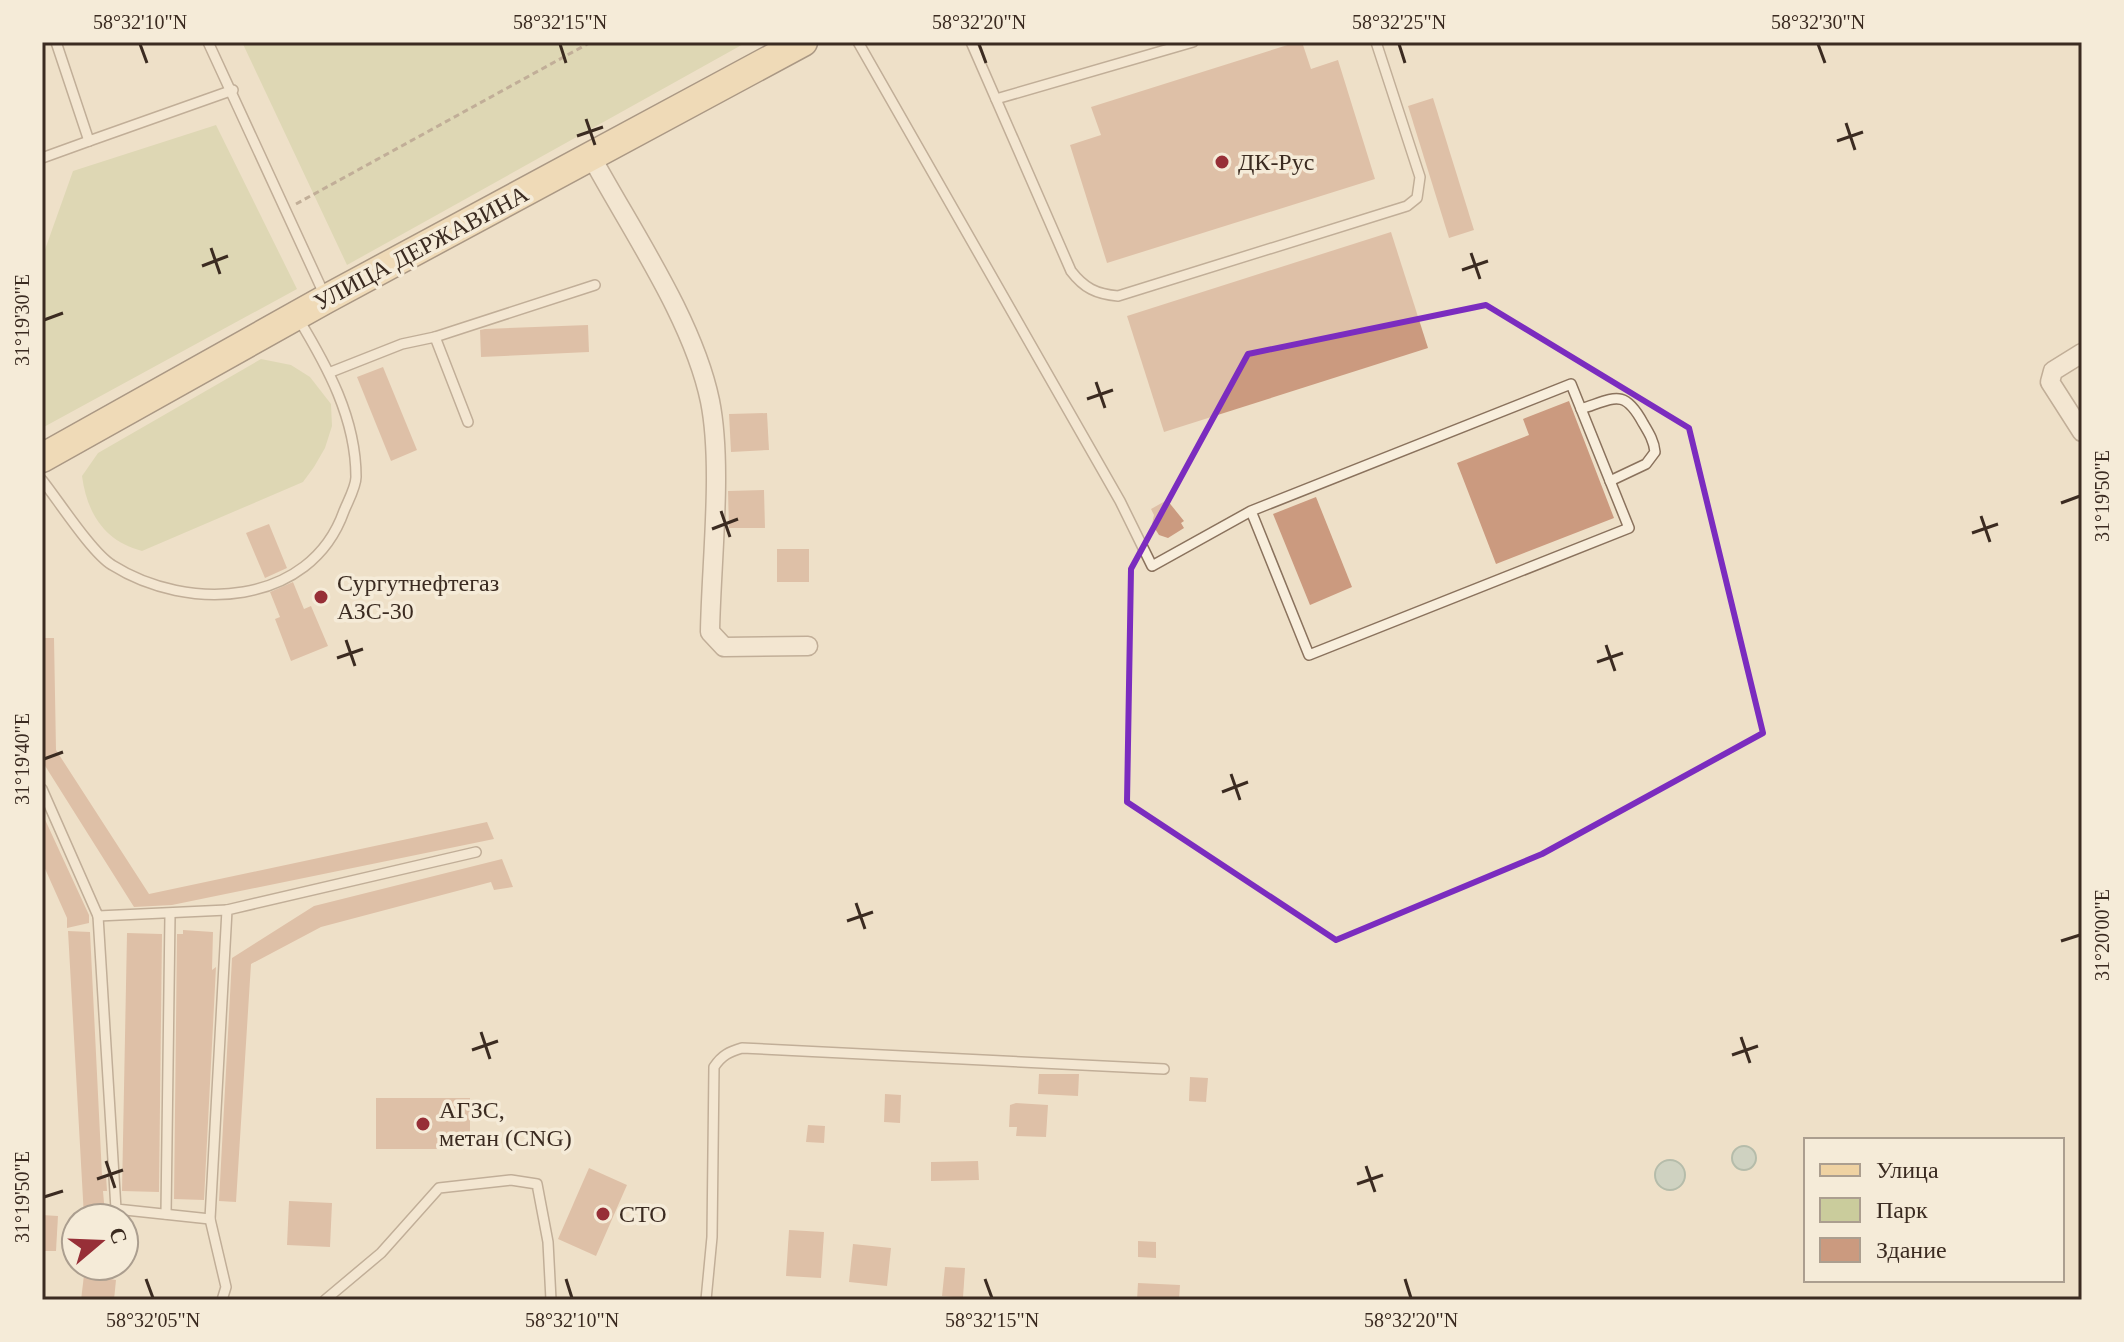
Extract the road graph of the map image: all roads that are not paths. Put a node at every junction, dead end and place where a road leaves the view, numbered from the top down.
1 (56, 42) edge
2 (208, 42) edge
3 (803, 42) edge
4 (858, 42) edge
5 (971, 42) edge
6 (1193, 42) edge
7 (1376, 42) edge
8 (233, 90) junction
9 (996, 99) junction
10 (89, 141) junction
11 (591, 156) junction
12 (42, 158) edge
13 (595, 285) dead end
14 (326, 299) junction
15 (296, 316) junction
16 (435, 337) junction
17 (2082, 353) edge
18 (331, 372) junction
19 (1581, 409) junction
20 (468, 422) dead end
21 (2082, 432) edge
22 (42, 458) edge
23 (42, 480) edge
24 (1610, 481) junction
25 (1251, 511) junction
26 (808, 646) dead end
27 (42, 789) edge
28 (476, 852) dead end
29 (227, 910) junction
30 (170, 915) junction
31 (98, 916) junction
32 (1164, 1069) dead end
33 (166, 1214) junction
34 (210, 1219) junction
35 (222, 1300) edge
36 (325, 1300) edge
37 (551, 1300) edge
38 (706, 1300) edge

1 - 10 lane
2 - 8 lane
3 - 11 main road, УЛИЦА ДЕРЖАВИНА
4 - 25 lane
5 - 9 lane
6 - 9 lane
7 - 9 lane
8 - 10 lane
8 - 14 lane
10 - 12 lane
11 - 14 main road, УЛИЦА ДЕРЖАВИНА
11 - 26 street
13 - 16 lane
14 - 15 main road, УЛИЦА ДЕРЖАВИНА
15 - 18 lane
15 - 22 main road, УЛИЦА ДЕРЖАВИНА
16 - 18 lane
16 - 20 lane
17 - 21 street
18 - 23 lane
19 - 24 lane
19 - 24 lane
19 - 25 lane
24 - 25 lane
27 - 31 lane
28 - 29 lane
29 - 30 lane
29 - 34 lane
30 - 31 lane
30 - 33 lane
31 - 33 lane
32 - 38 lane
33 - 34 lane
34 - 35 lane
36 - 37 lane

